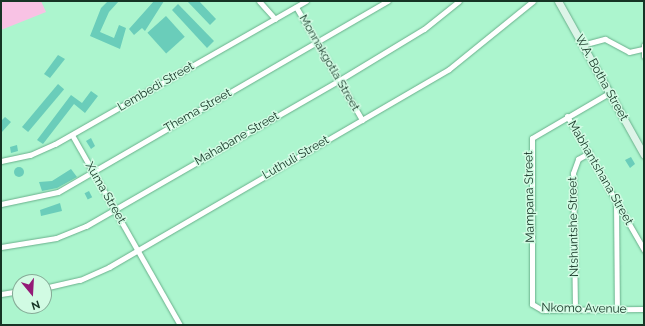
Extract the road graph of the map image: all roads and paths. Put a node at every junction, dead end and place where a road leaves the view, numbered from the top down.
1 (259, 1) edge
2 (306, 1) edge
3 (388, 1) edge
4 (459, 1) edge
5 (533, 1) edge
6 (558, 1) edge
7 (297, 4) edge
8 (275, 19) junction
9 (317, 42) junction
10 (582, 45) junction
11 (643, 47) edge
12 (644, 56) edge
13 (338, 81) junction
14 (609, 93) junction
15 (567, 116) junction
16 (362, 120) junction
17 (72, 135) junction
18 (589, 153) junction
19 (644, 155) edge
20 (1, 161) edge
21 (92, 173) junction
22 (616, 201) junction
23 (1, 204) edge
24 (114, 210) junction
25 (1, 247) edge
26 (138, 250) junction
27 (644, 250) edge
28 (52, 286) edge
29 (12, 292) edge
30 (1, 294) edge
31 (532, 298) joint
32 (575, 309) junction
33 (617, 309) junction
34 (644, 309) edge
35 (180, 325) edge

1 - 8 street
2 - 7 street, Lembedi Street
3 - 9 street, Thema Street
4 - 13 street, Mahabane Street
5 - 16 street, Luthuli Street
6 - 10 street, W.A. Botha Street
7 - 8 street, Lembedi Street
7 - 9 street, Monnakgotla Street
8 - 17 street, Lembedi Street
9 - 13 street, Monnakgotla Street
9 - 21 street, Thema Street
10 - 11 street
10 - 14 street, W.A. Botha Street
11 - 12 street
13 - 16 street, Monnakgotla Street
13 - 24 street, Mahabane Street
14 - 15 street, Mampana Street
14 - 19 street, W.A. Botha Street
15 - 18 street, Mabhantshana Street
15 - 31 street, Mampana Street
16 - 26 street, Luthuli Street
17 - 20 street, Lembedi Street
17 - 21 street, Xuma Street
18 - 22 street, Mabhantshana Street
18 - 32 street, Ntshuntshe Street
21 - 23 street, Thema Street
21 - 24 street, Xuma Street
22 - 27 street, Mabhantshana Street
22 - 33 street
24 - 25 street, Mahabane Street
24 - 26 street, Xuma Street
26 - 28 street, Luthuli Street
26 - 35 street
29 - 30 street
31 - 32 street, Nkomo Avenue
32 - 33 street, Nkomo Avenue
33 - 34 street, Nkomo Avenue

